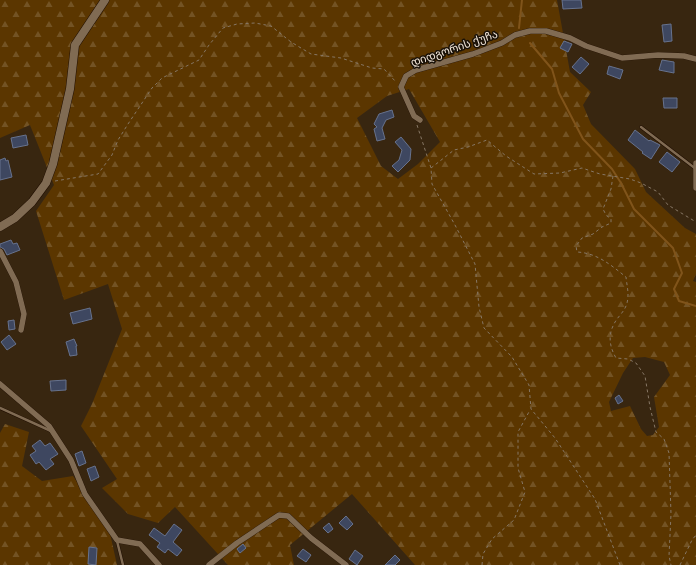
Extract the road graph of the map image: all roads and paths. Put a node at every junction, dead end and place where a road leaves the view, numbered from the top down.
1 (105, 0) edge
2 (696, 59) edge
3 (401, 87) junction
4 (414, 116) junction
5 (420, 120) dead end
6 (641, 127) dead end
7 (696, 163) edge
8 (431, 168) junction
9 (696, 169) edge
10 (613, 176) junction
11 (46, 183) junction
12 (696, 188) edge
13 (696, 222) edge
14 (0, 227) edge
15 (0, 251) edge
16 (21, 330) dead end
17 (0, 384) edge
18 (0, 408) edge
19 (531, 409) junction
20 (52, 431) junction
21 (696, 535) edge
22 (117, 540) junction
23 (213, 564) edge
24 (123, 565) edge
25 (159, 565) edge
26 (346, 565) edge
27 (482, 565) edge
28 (620, 565) edge
29 (671, 565) edge
30 (680, 565) edge

1 - 11 street
2 - 3 street, დიდგორის ქუჩა
3 - 4 street
3 - 11 path
4 - 5 street
4 - 8 path
6 - 9 lane
7 - 9 street
8 - 10 path
8 - 19 path
9 - 12 street
10 - 13 path
10 - 29 path
11 - 14 street
15 - 16 street
17 - 20 street
18 - 20 lane
19 - 27 path
19 - 28 path
20 - 22 street
21 - 30 path
22 - 24 lane
22 - 25 street
23 - 26 street

